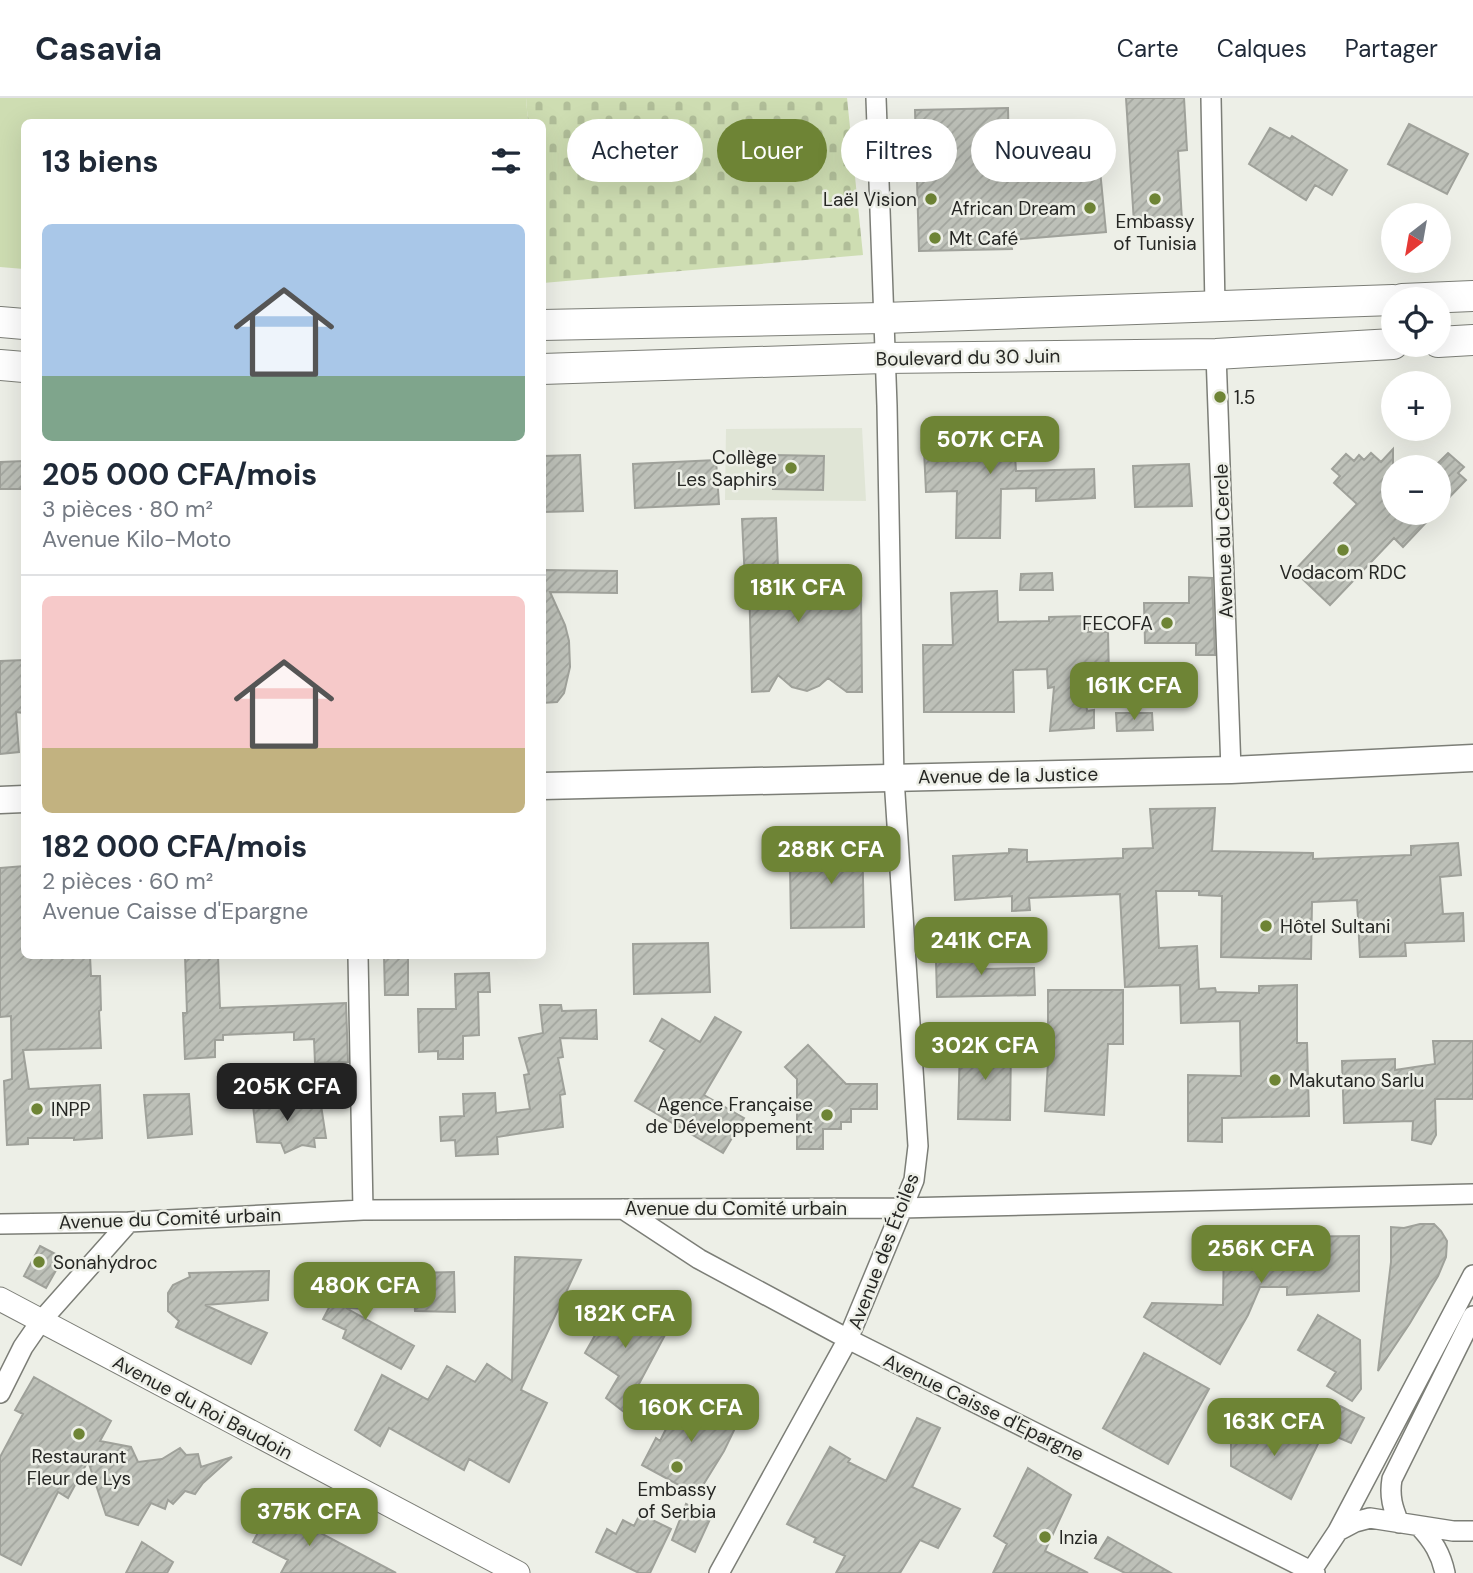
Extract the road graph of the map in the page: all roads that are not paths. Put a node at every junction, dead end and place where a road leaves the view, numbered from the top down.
1 (876, 98) edge
2 (1211, 98) edge
3 (1451, 298) edge
4 (1473, 298) edge
5 (1451, 299) edge
6 (1381, 300) edge
7 (1214, 307) junction
8 (883, 318) junction
9 (0, 322) edge
10 (21, 324) edge
11 (546, 325) edge
12 (1473, 342) edge
13 (1451, 343) edge
14 (1381, 344) edge
15 (1216, 354) junction
16 (884, 358) junction
17 (0, 365) edge
18 (21, 367) edge
19 (546, 369) edge
20 (1473, 758) edge
21 (1231, 770) junction
22 (894, 778) junction
23 (546, 786) edge
24 (21, 799) edge
25 (0, 800) edge
26 (358, 959) edge
27 (1473, 1194) edge
28 (901, 1208) junction
29 (622, 1209) junction
30 (363, 1210) junction
31 (129, 1222) junction
32 (0, 1224) edge
33 (1473, 1275) edge
34 (0, 1299) edge
35 (1473, 1316) edge
36 (41, 1321) junction
37 (848, 1339) junction
38 (0, 1393) edge
39 (1399, 1524) junction
40 (1420, 1527) junction
41 (1338, 1531) junction
42 (1473, 1531) edge
43 (1314, 1572) edge
44 (518, 1573) edge
45 (719, 1573) edge
46 (1445, 1573) edge

1 - 8 street, Avenue des Étoiles
2 - 7 street
3 - 4 main road
4 - 5 main road
6 - 7 main road
7 - 8 main road
8 - 11 main road
8 - 16 street, Avenue des Étoiles
9 - 10 main road
12 - 13 main road
14 - 15 main road, Boulevard du 30 Juin
15 - 16 main road, Boulevard du 30 Juin
15 - 21 street, Avenue du Cercle
16 - 19 main road, Boulevard du 30 Juin
16 - 22 street, Avenue des Étoiles
17 - 18 main road
20 - 21 main road, Avenue de la Justice
21 - 22 main road, Avenue de la Justice
22 - 23 main road, Avenue de la Justice
22 - 28 street, Avenue des Étoiles
24 - 25 main road
26 - 30 street
27 - 28 street, Avenue du Comité urbain
28 - 29 street, Avenue du Comité urbain
28 - 37 street, Avenue des Étoiles
29 - 30 street, Avenue du Comité urbain
29 - 37 street, Avenue Caisse d'Epargne
30 - 31 street, Avenue du Comité urbain
31 - 32 street, Avenue du Comité urbain
31 - 36 street
33 - 41 street
34 - 36 street, Avenue du Roi Baudoin
35 - 39 street
36 - 38 street
36 - 44 street, Avenue du Roi Baudoin
37 - 43 street, Avenue Caisse d'Epargne
37 - 45 street, Avenue des Étoiles
39 - 40 street
39 - 41 street
40 - 42 street
40 - 46 street
41 - 43 street

